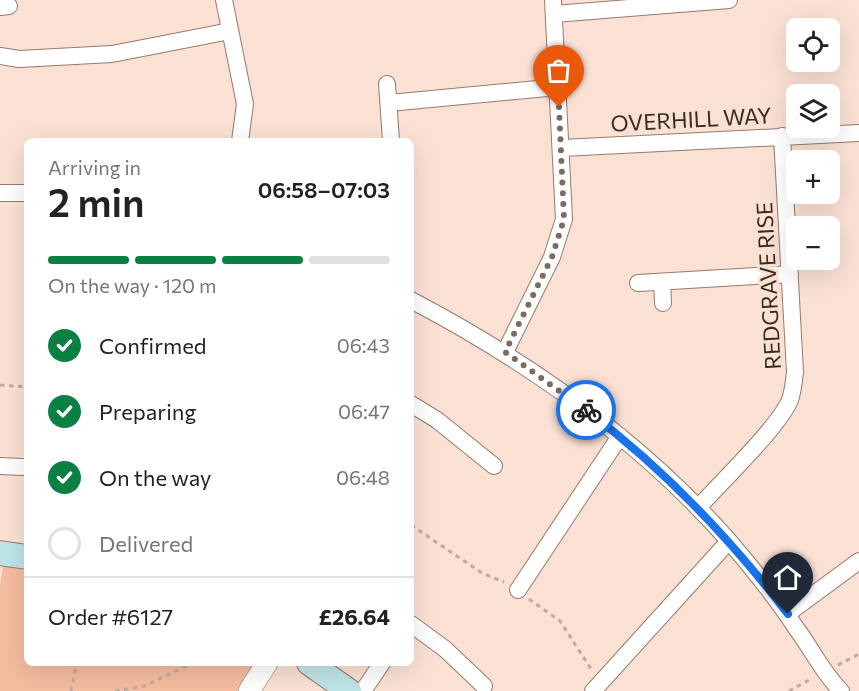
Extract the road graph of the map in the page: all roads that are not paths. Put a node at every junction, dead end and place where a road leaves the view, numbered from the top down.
1 (224, 0) edge
2 (729, 0) edge
3 (554, 7) edge
4 (231, 31) junction
5 (0, 56) edge
6 (387, 84) dead end
7 (558, 87) junction
8 (389, 103) junction
9 (859, 133) edge
10 (782, 136) junction
11 (240, 138) edge
12 (391, 138) edge
13 (562, 148) junction
14 (0, 193) edge
15 (24, 193) edge
16 (790, 274) junction
17 (662, 282) junction
18 (638, 283) dead end
19 (414, 302) edge
20 (663, 303) dead end
21 (505, 352) junction
22 (414, 406) edge
23 (620, 436) junction
24 (495, 465) dead end
25 (0, 466) edge
26 (23, 466) dead end
27 (698, 508) junction
28 (729, 541) junction
29 (0, 553) edge
30 (24, 557) edge
31 (859, 561) edge
32 (518, 590) road end
33 (788, 614) junction
34 (414, 626) edge
35 (265, 666) edge
36 (313, 666) edge
37 (380, 666) edge
38 (484, 686) dead end
39 (594, 690) edge
40 (249, 691) edge
41 (349, 691) edge
42 (363, 691) edge
43 (841, 691) edge

1 - 4 street
2 - 3 street
3 - 7 street
4 - 5 street
4 - 11 street
6 - 8 street
7 - 8 street
7 - 13 street
8 - 12 street
9 - 10 street, OVERHILL WAY
10 - 13 street, OVERHILL WAY
10 - 16 street, REDGRAVE RISE
13 - 21 street
14 - 15 street
16 - 17 street
16 - 27 street, REDGRAVE RISE
17 - 18 street
17 - 20 street
19 - 21 street
21 - 23 street
22 - 24 street
23 - 27 street
23 - 32 street
25 - 26 street
27 - 28 street
28 - 33 street
28 - 39 street
29 - 30 main road
31 - 33 street
33 - 43 street
34 - 38 street
35 - 40 street
36 - 41 main road
37 - 42 street

